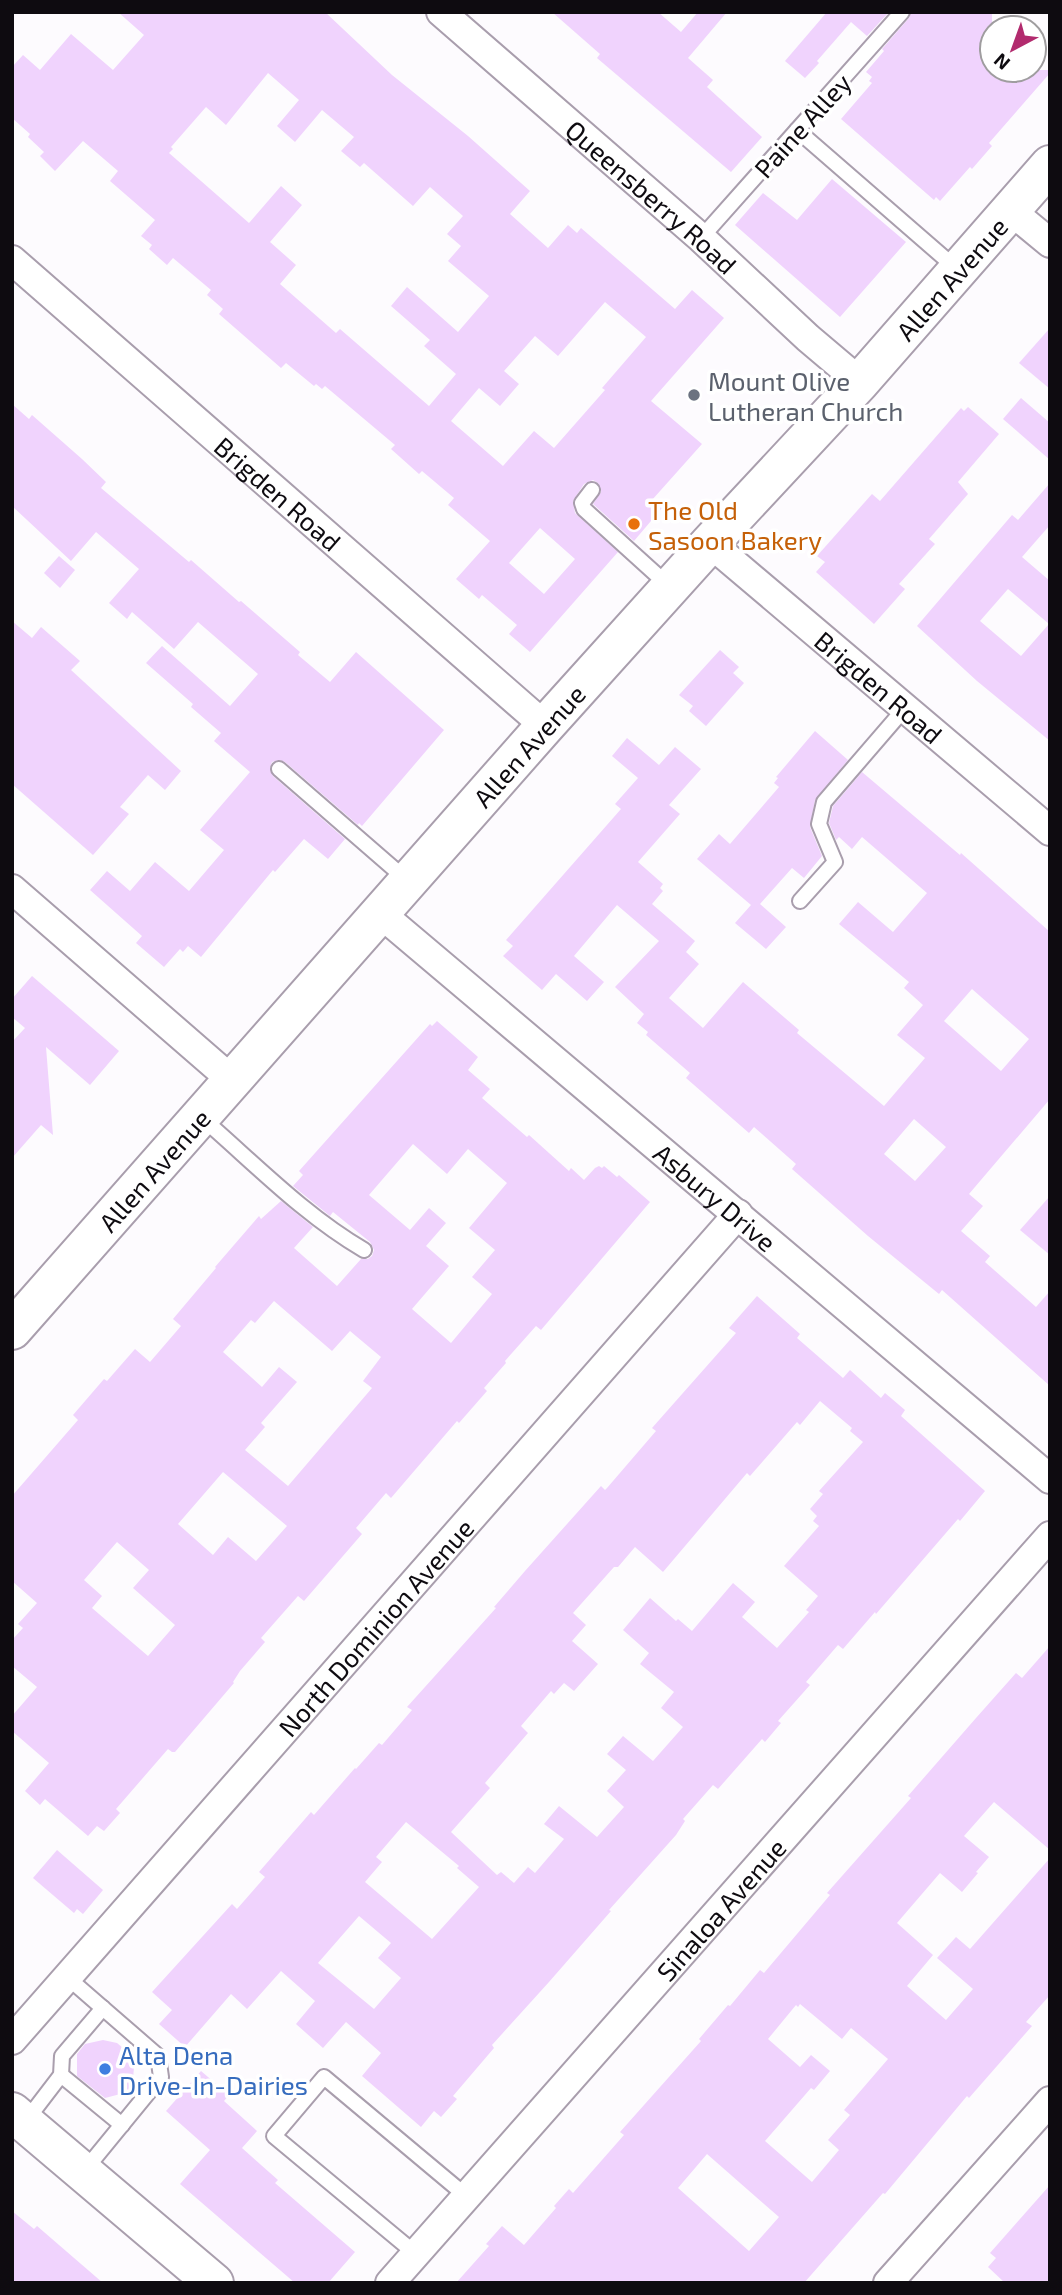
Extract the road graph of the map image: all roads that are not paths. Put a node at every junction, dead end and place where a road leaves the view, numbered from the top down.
1 (441, 12) edge
2 (902, 12) edge
3 (797, 130) junction
4 (1050, 165) edge
5 (1010, 210) junction
6 (701, 238) junction
7 (1050, 243) edge
8 (12, 260) edge
9 (958, 270) junction
10 (860, 382) junction
11 (592, 490) dead end
12 (710, 543) junction
13 (670, 587) junction
14 (905, 708) junction
15 (545, 726) junction
16 (279, 769) dead end
17 (1050, 831) edge
18 (409, 882) junction
19 (12, 889) edge
20 (800, 901) dead end
21 (381, 914) junction
22 (233, 1081) junction
23 (201, 1117) junction
24 (738, 1214) junction
25 (364, 1250) dead end
26 (12, 1330) edge
27 (1050, 1479) edge
28 (1050, 1535) edge
29 (67, 1978) junction
30 (103, 2008) junction
31 (12, 2040) edge
32 (61, 2075) junction
33 (1050, 2101) edge
34 (17, 2123) edge
35 (122, 2125) junction
36 (83, 2172) junction
37 (466, 2195) junction
38 (415, 2254) junction
39 (215, 2283) edge
40 (390, 2283) edge
41 (888, 2283) edge

1 - 6 street, Queensberry Road
2 - 3 lane, Paine Alley
3 - 6 lane, Paine Alley
3 - 9 lane
4 - 5 street, Allen Avenue
5 - 7 street
5 - 9 street, Allen Avenue
6 - 10 street, Queensberry Road
8 - 15 street, Brigden Road
9 - 10 street, Allen Avenue
10 - 12 street, Allen Avenue
11 - 13 lane
12 - 13 street, Allen Avenue
12 - 14 street, Brigden Road
13 - 15 street, Allen Avenue
14 - 17 street, Brigden Road
14 - 20 lane
15 - 18 street, Allen Avenue
16 - 18 lane
18 - 21 street, Allen Avenue
19 - 22 street
21 - 22 street, Allen Avenue
21 - 24 street, Asbury Drive
22 - 23 street, Allen Avenue
23 - 25 lane
23 - 26 street, Allen Avenue
24 - 27 street, Asbury Drive
24 - 29 street, North Dominion Avenue
28 - 37 street, Sinaloa Avenue
29 - 30 lane
29 - 31 street, North Dominion Avenue
30 - 32 lane
30 - 35 lane
32 - 34 lane
32 - 35 lane
33 - 41 street
34 - 36 street
35 - 36 lane
36 - 39 street
37 - 38 street, Sinaloa Avenue
37 - 38 lane
38 - 40 street, Sinaloa Avenue

